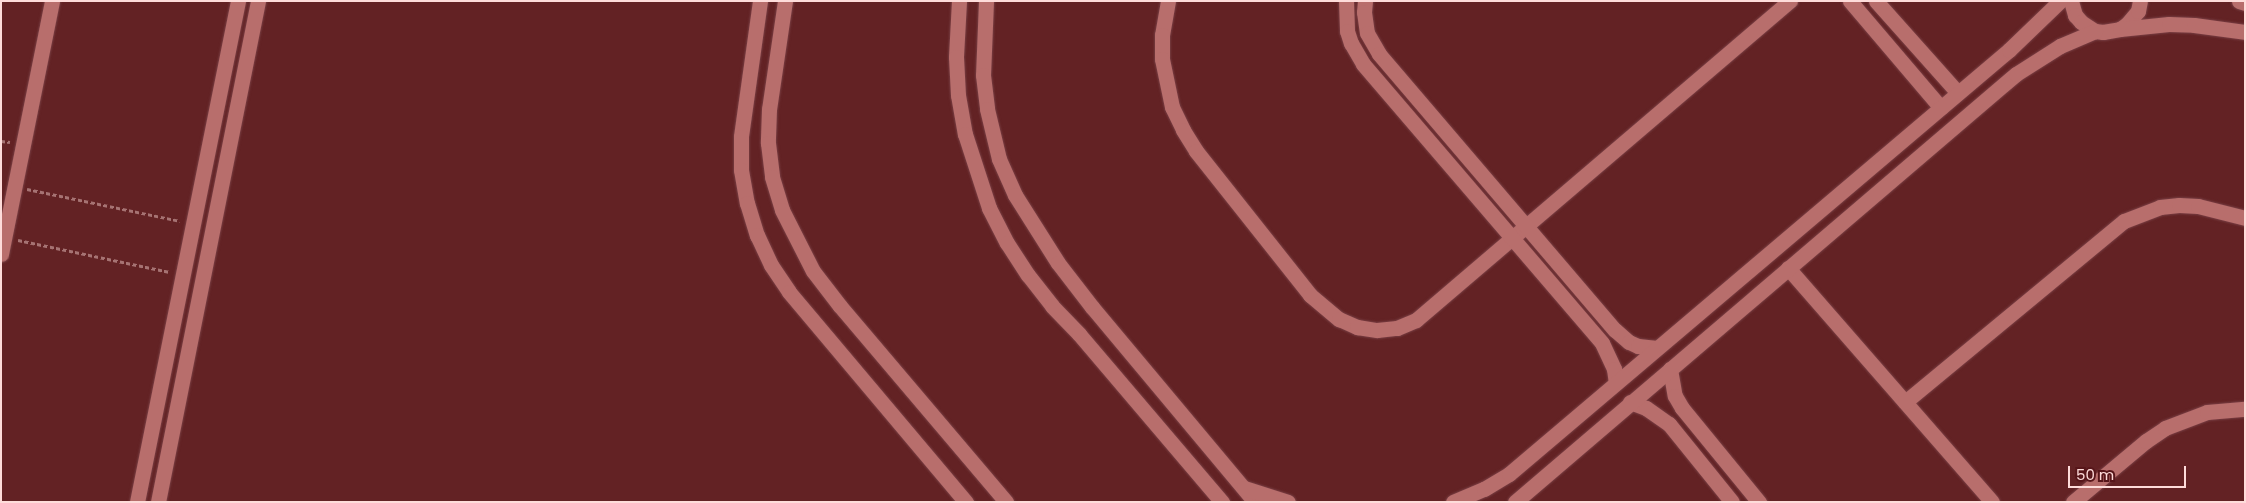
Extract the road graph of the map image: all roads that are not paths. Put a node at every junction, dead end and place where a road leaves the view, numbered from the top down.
1 (52, 1) edge
2 (238, 1) edge
3 (258, 1) edge
4 (760, 1) edge
5 (785, 1) edge
6 (959, 1) edge
7 (986, 1) edge
8 (1168, 1) edge
9 (1346, 1) edge
10 (1365, 1) edge
11 (1790, 1) edge
12 (1850, 1) edge
13 (1876, 1) edge
14 (2060, 1) edge
15 (2070, 1) edge
16 (2140, 1) edge
17 (2239, 1) edge
18 (2245, 3) edge
19 (2120, 29) junction
20 (2095, 31) junction
21 (2245, 32) edge
22 (1958, 93) junction
23 (1940, 108) junction
24 (2245, 218) edge
25 (1526, 226) junction
26 (1512, 238) junction
27 (1, 254) edge
28 (1788, 268) junction
29 (1657, 348) junction
30 (1670, 368) junction
31 (1616, 383) junction
32 (1630, 402) junction
33 (1905, 402) junction
34 (2245, 409) edge
35 (1243, 488) junction
36 (1001, 500) edge
37 (137, 502) edge
38 (158, 502) edge
39 (966, 502) edge
40 (1222, 502) edge
41 (1255, 502) edge
42 (1288, 502) edge
43 (1453, 502) edge
44 (1515, 502) edge
45 (1732, 502) edge
46 (1759, 502) edge
47 (1992, 502) edge
48 (2073, 502) edge

1 - 27 street
2 - 37 street
3 - 38 street
4 - 39 street
5 - 36 street
6 - 40 street
7 - 35 street
8 - 26 street
9 - 26 street
10 - 25 street
11 - 25 street
12 - 23 street
13 - 22 street
14 - 22 street
15 - 20 street
16 - 19 street
17 - 18 street
19 - 20 street
19 - 21 street
20 - 28 street
22 - 23 street
23 - 29 street
24 - 33 street
25 - 26 street
25 - 29 street
26 - 31 street
28 - 30 street
28 - 33 street
29 - 31 street
30 - 32 street
30 - 46 street
31 - 43 street
32 - 44 street
32 - 45 street
33 - 47 street
34 - 48 street
35 - 41 street
35 - 42 street

